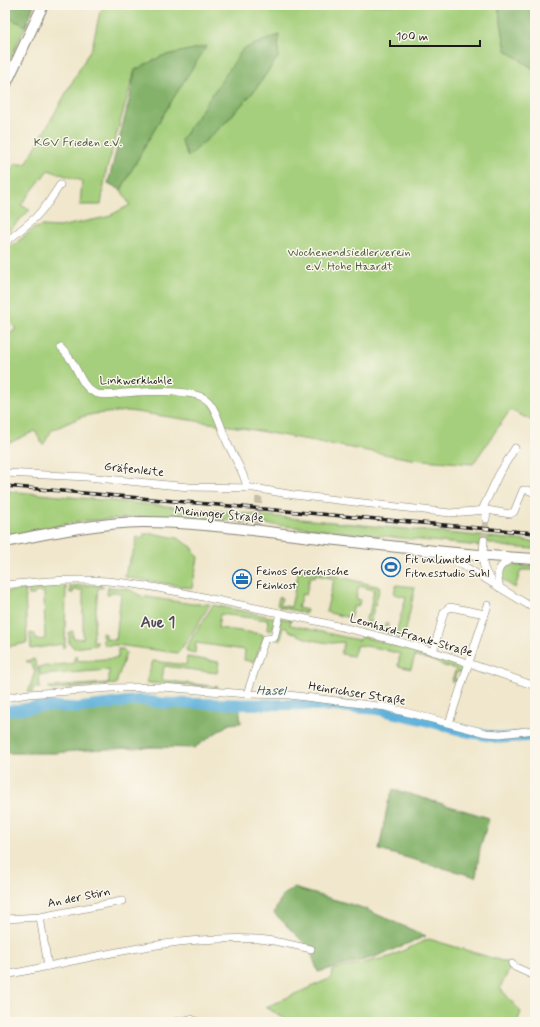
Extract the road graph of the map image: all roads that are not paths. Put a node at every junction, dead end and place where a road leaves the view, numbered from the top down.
1 (43, 5) edge
2 (5, 86) edge
3 (60, 184) dead end
4 (5, 243) edge
5 (62, 348) dead end
6 (515, 448) dead end
7 (5, 473) edge
8 (247, 488) junction
9 (535, 493) edge
10 (484, 510) junction
11 (486, 519) tunnel mouth
12 (484, 540) tunnel mouth
13 (5, 542) edge
14 (431, 550) junction
15 (482, 555) junction
16 (514, 558) junction
17 (535, 559) edge
18 (5, 585) edge
19 (498, 586) junction
20 (488, 605) dead end
21 (535, 610) edge
22 (280, 613) junction
23 (485, 614) junction
24 (432, 652) junction
25 (469, 664) junction
26 (535, 686) edge
27 (247, 694) junction
28 (5, 698) edge
29 (449, 723) junction
30 (535, 730) edge
31 (122, 901) dead end
32 (40, 917) junction
33 (5, 919) edge
34 (310, 949) dead end
35 (512, 964) dead end
36 (48, 966) junction
37 (5, 975) edge
38 (535, 976) edge
39 (174, 1022) edge
40 (198, 1022) edge

1 - 2 main road
3 - 4 street
5 - 8 street, Linkwerkhohle
6 - 10 street
7 - 8 street, Gräfenleite
8 - 10 street, Gräfenleite
9 - 10 street, Gräfenleite
10 - 11 street
12 - 15 street
13 - 14 main road, Meininger Straße
14 - 15 main road, Meininger Straße
14 - 19 street, Meininger Straße
15 - 16 main road, Meininger Straße
15 - 19 street, Meininger Straße
16 - 17 main road, Meininger Straße
16 - 19 street
18 - 22 street, Leonhard-Frank-Straße
19 - 21 street, Meininger Straße
20 - 23 street
22 - 24 street, Leonhard-Frank-Straße
22 - 27 street
23 - 24 street
23 - 25 street
24 - 25 street, Leonhard-Frank-Straße
25 - 26 street, Leonhard-Frank-Straße
25 - 29 street
27 - 28 street, Heinrichser Straße
27 - 29 street, Heinrichser Straße
29 - 30 street, Heinrichser Straße
31 - 32 street, An der Stirn
32 - 33 street, An der Stirn
32 - 36 street, An der Stirn
34 - 36 street
35 - 38 street
36 - 37 street
39 - 40 street

